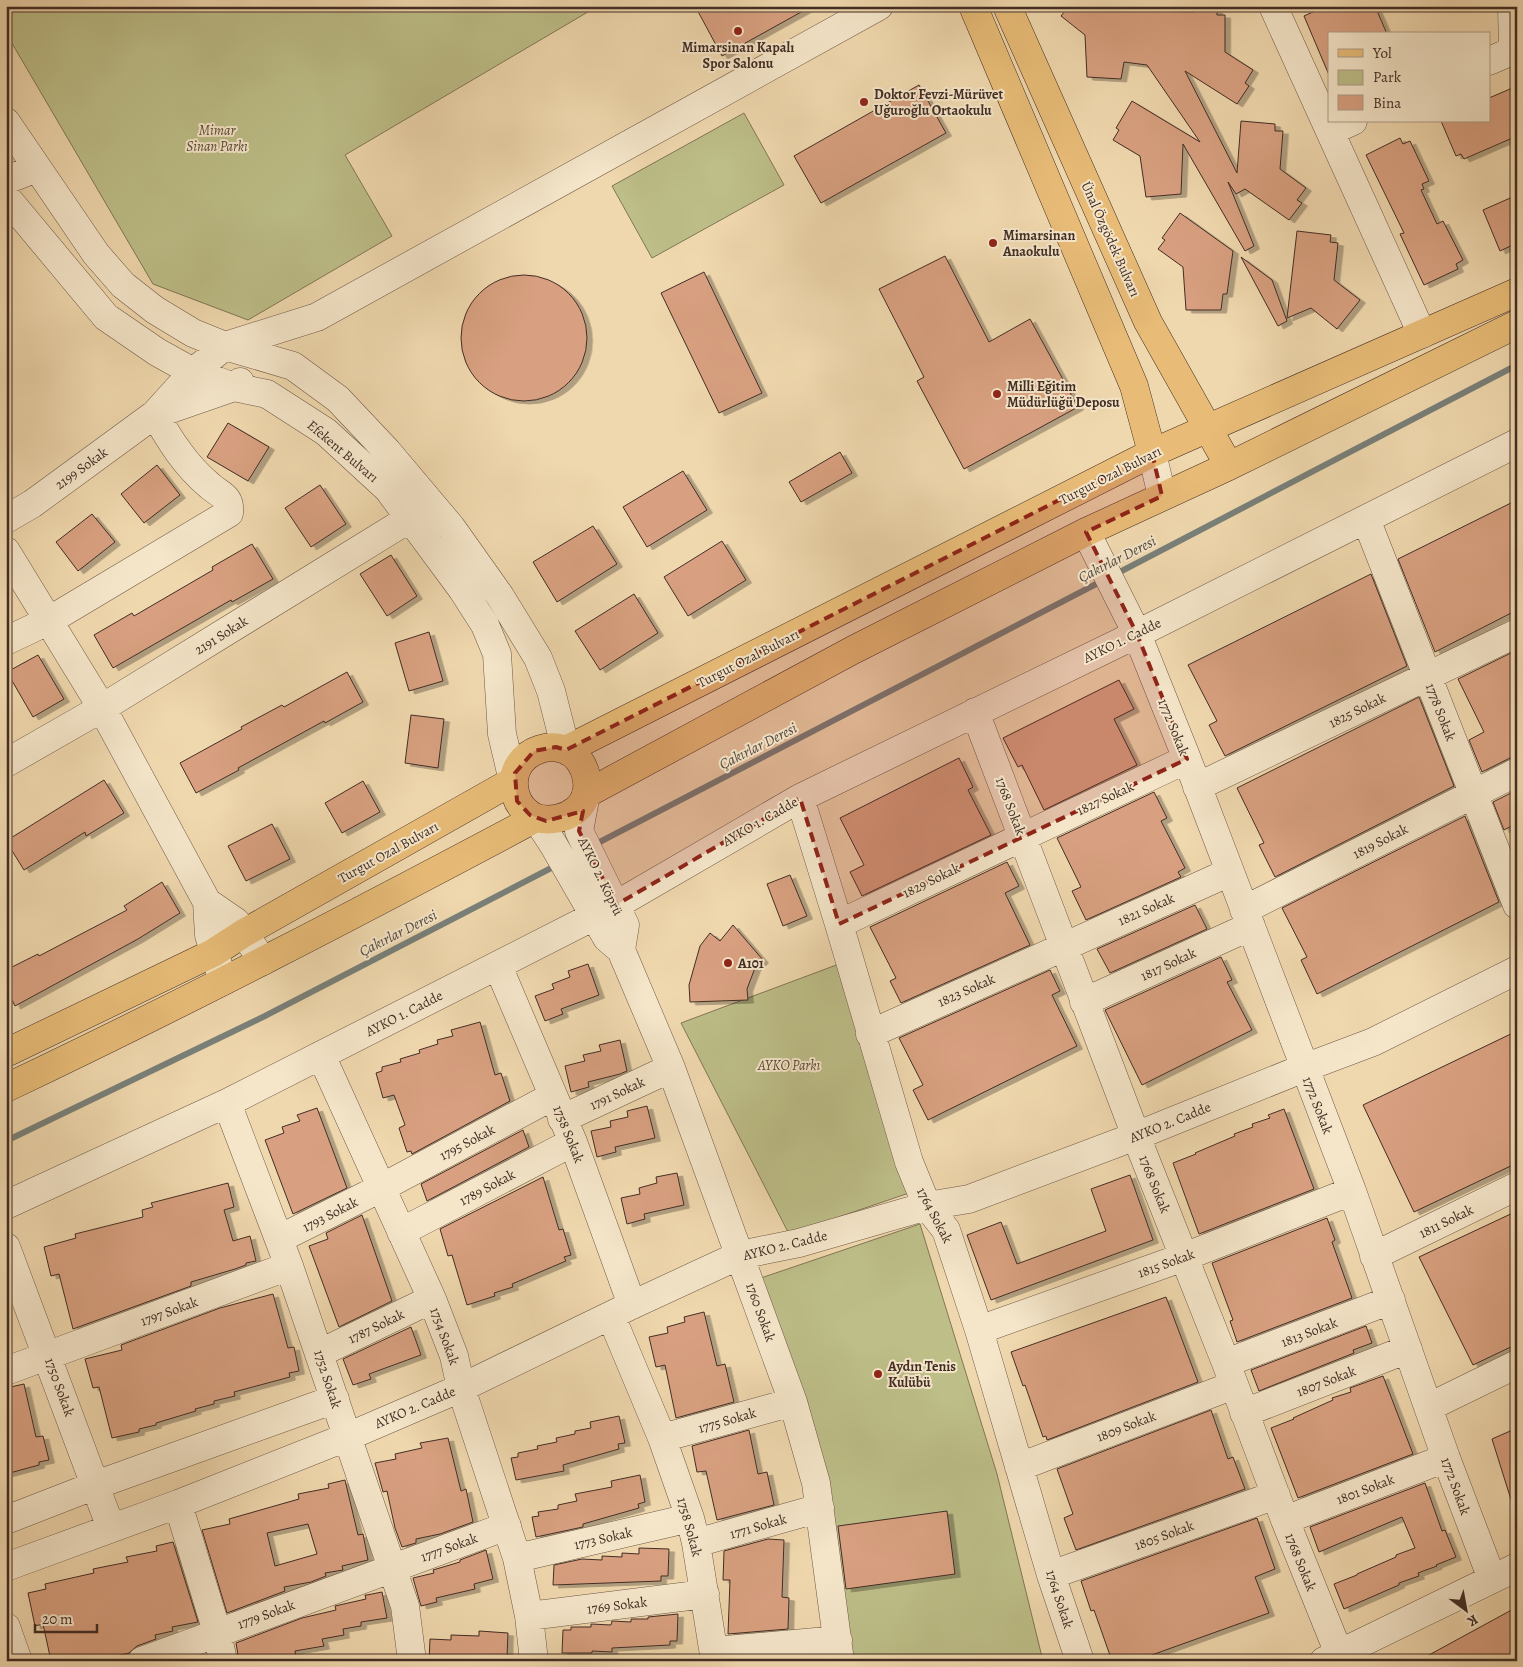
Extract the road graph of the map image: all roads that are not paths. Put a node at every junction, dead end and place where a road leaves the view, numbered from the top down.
1 (879, 6) edge
2 (973, 6) edge
3 (1007, 6) edge
4 (1273, 6) edge
5 (1512, 6) edge
6 (1506, 53) edge
7 (1328, 102) edge
8 (6, 122) edge
9 (1342, 126) edge
10 (37, 168) junction
11 (6, 180) edge
12 (6, 197) edge
13 (1517, 292) edge
14 (317, 317) junction
15 (1517, 324) edge
16 (1422, 334) junction
17 (225, 346) junction
18 (270, 360) junction
19 (192, 372) junction
20 (234, 387) junction
21 (155, 414) junction
22 (1206, 428) junction
23 (1517, 443) edge
24 (1152, 453) junction
25 (1229, 466) junction
26 (1162, 496) junction
27 (433, 504) junction
28 (410, 518) junction
29 (6, 519) edge
30 (1366, 519) junction
31 (1086, 532) junction
32 (6, 551) edge
33 (50, 620) junction
34 (1517, 633) edge
35 (1136, 634) junction
36 (6, 641) edge
37 (1427, 676) junction
38 (102, 708) junction
39 (974, 712) junction
40 (566, 750) junction
41 (1187, 759) junction
42 (6, 763) edge
43 (1517, 772) edge
44 (514, 781) junction
45 (1197, 787) junction
46 (586, 794) junction
47 (1473, 795) junction
48 (800, 798) junction
49 (536, 818) junction
50 (1022, 836) junction
51 (1230, 872) junction
52 (207, 902) junction
53 (1517, 905) edge
54 (605, 911) junction
55 (1248, 918) junction
56 (839, 924) junction
57 (244, 933) junction
58 (1063, 947) junction
59 (621, 950) joint
60 (213, 952) junction
61 (263, 961) junction
62 (498, 966) junction
63 (1517, 970) edge
64 (223, 981) junction
65 (1084, 1002) junction
66 (870, 1034) junction
67 (6, 1053) edge
68 (321, 1055) junction
69 (671, 1068) junction
70 (1304, 1068) junction
71 (6, 1088) edge
72 (227, 1103) junction
73 (563, 1119) junction
74 (1136, 1136) junction
75 (1517, 1186) edge
76 (381, 1188) junction
77 (1352, 1191) junction
78 (6, 1205) edge
79 (926, 1206) junction
80 (401, 1232) junction
81 (279, 1239) junction
82 (6, 1247) edge
83 (740, 1255) junction
84 (1374, 1256) junction
85 (1184, 1258) junction
86 (289, 1266) junction
87 (432, 1299) junction
88 (1391, 1300) junction
89 (622, 1310) junction
90 (979, 1330) junction
91 (1408, 1350) junction
92 (320, 1353) junction
93 (48, 1356) junction
94 (1517, 1364) edge
95 (6, 1371) edge
96 (1230, 1374) junction
97 (461, 1388) junction
98 (335, 1400) junction
99 (793, 1402) junction
100 (1429, 1407) junction
101 (1244, 1413) junction
102 (347, 1437) junction
103 (662, 1438) junction
104 (1446, 1458) junction
105 (1019, 1467) junction
106 (96, 1485) junction
107 (178, 1504) junction
108 (820, 1508) junction
109 (1280, 1508) junction
110 (6, 1520) edge
111 (507, 1526) junction
112 (111, 1528) junction
113 (693, 1530) junction
114 (517, 1558) junction
115 (6, 1567) edge
116 (1517, 1567) edge
117 (392, 1568) junction
118 (1051, 1575) junction
119 (1492, 1580) junction
120 (705, 1594) junction
121 (529, 1616) junction
122 (6, 1627) edge
123 (217, 1632) junction
124 (839, 1650) edge
125 (715, 1656) edge
126 (1335, 1659) edge
127 (18, 1661) edge
128 (142, 1661) edge
129 (223, 1661) edge
130 (412, 1661) edge
131 (534, 1661) edge
132 (1080, 1661) edge

1 - 14 street
2 - 24 main road
3 - 22 main road, Ünal Özgödek Bulvarı
4 - 7 street
5 - 6 street
8 - 10 street
9 - 16 street
10 - 11 street
10 - 17 street
12 - 19 street, Efekent Bulvarı
13 - 16 main road, Turgut Ozal Bulvarı
14 - 17 street
14 - 18 street
15 - 25 main road
16 - 22 main road, Turgut Ozal Bulvarı
17 - 18 street
17 - 19 street
18 - 20 street
18 - 27 street
19 - 20 street, Efekent Bulvarı
19 - 21 street
20 - 21 street
20 - 28 street, Efekent Bulvarı
21 - 29 street, 2199 Sokak
21 - 33 street
22 - 24 main road, Turgut Ozal Bulvarı
22 - 25 main road, Ünal Özgödek Bulvarı
23 - 30 street, AYKO 1. Cadde
24 - 26 street
24 - 40 main road, Turgut Ozal Bulvarı
25 - 26 main road
26 - 31 main road
27 - 28 street, 2191 Sokak
27 - 40 street
28 - 38 street, 2191 Sokak
28 - 44 street, Efekent Bulvarı
30 - 35 street, AYKO 1. Cadde
30 - 37 street, 1778 Sokak
31 - 35 street, 1772 Sokak
31 - 46 main road
32 - 33 street
33 - 36 street
33 - 38 street
34 - 37 street, 1825 Sokak
35 - 39 street, AYKO 1. Cadde
35 - 41 street, 1772 Sokak
37 - 45 street, 1825 Sokak
37 - 47 street, 1778 Sokak
38 - 42 street, 2191 Sokak
38 - 52 street
39 - 48 street, AYKO 1. Cadde
39 - 50 street, 1768 Sokak
40 - 44 main road
40 - 46 main road
41 - 45 street, 1772 Sokak
41 - 50 street, 1827 Sokak
43 - 47 street, 1819 Sokak
44 - 49 main road, Efekent Bulvarı
44 - 57 main road, Turgut Ozal Bulvarı
45 - 51 street, 1772 Sokak
46 - 49 main road
46 - 54 street, AYKO 2. Köprü
47 - 53 street, 1778 Sokak
47 - 55 street, 1819 Sokak
48 - 54 street, AYKO 1. Cadde
48 - 56 street, 1764 Sokak
49 - 54 street, AYKO 2. Köprü
49 - 61 main road
50 - 56 street, 1829 Sokak
50 - 58 street, 1768 Sokak
51 - 55 street, 1772 Sokak
51 - 58 street, 1821 Sokak
52 - 57 street
52 - 60 street
54 - 59 street, AYKO 2. Köprü
54 - 62 street, AYKO 1. Cadde
55 - 65 street, 1817 Sokak
55 - 70 street, 1772 Sokak
56 - 66 street, 1764 Sokak
57 - 60 main road, Turgut Ozal Bulvarı
57 - 61 street
58 - 65 street, 1768 Sokak
58 - 66 street, 1823 Sokak
59 - 69 street, 1760 Sokak
60 - 64 street
60 - 67 main road, Turgut Ozal Bulvarı
61 - 64 main road
62 - 68 street, AYKO 1. Cadde
62 - 73 street, 1758 Sokak
63 - 70 street, AYKO 2. Cadde
64 - 71 main road
65 - 74 street, 1768 Sokak
66 - 79 street, 1764 Sokak
68 - 72 street, AYKO 1. Cadde
68 - 76 street, 1754 Sokak
69 - 73 street, 1791 Sokak
69 - 83 street, 1760 Sokak
70 - 74 street, AYKO 2. Cadde
70 - 77 street, 1772 Sokak
72 - 78 street, AYKO 1. Cadde
72 - 81 street, 1752 Sokak
73 - 76 street, 1795 Sokak
73 - 80 street, 1789 Sokak
73 - 89 street, 1758 Sokak
74 - 79 street, AYKO 2. Cadde
74 - 85 street, 1768 Sokak
75 - 84 street, 1811 Sokak
76 - 80 street, 1754 Sokak
76 - 81 street, 1793 Sokak
77 - 84 street, 1772 Sokak
77 - 85 street, 1815 Sokak
79 - 83 street, AYKO 2. Cadde
79 - 90 street, 1764 Sokak
80 - 87 street, 1754 Sokak
81 - 86 street, 1752 Sokak
82 - 93 street, 1750 Sokak
83 - 89 street, AYKO 2. Cadde
83 - 99 street, 1760 Sokak
84 - 88 street, 1772 Sokak
85 - 90 street, 1815 Sokak
85 - 96 street, 1768 Sokak
86 - 92 street, 1752 Sokak
86 - 93 street, 1797 Sokak
87 - 92 street, 1787 Sokak
87 - 97 street, 1754 Sokak
88 - 91 street, 1772 Sokak
88 - 96 street, 1813 Sokak
89 - 97 street, AYKO 2. Cadde
89 - 103 street, 1758 Sokak
90 - 105 street, 1764 Sokak
91 - 100 street, 1772 Sokak
91 - 101 street, 1807 Sokak
92 - 98 street, 1752 Sokak
93 - 95 street, 1797 Sokak
93 - 106 street, 1750 Sokak
94 - 100 street
96 - 101 street, 1768 Sokak
96 - 105 street, 1809 Sokak
97 - 102 street, AYKO 2. Cadde
97 - 111 street, 1754 Sokak
98 - 102 street, 1752 Sokak
98 - 106 street
99 - 103 street, 1775 Sokak
99 - 108 street, 1760 Sokak
100 - 104 street, 1772 Sokak
101 - 109 street, 1768 Sokak
102 - 107 street, AYKO 2. Cadde
102 - 117 street, 1752 Sokak
103 - 113 street, 1758 Sokak
104 - 109 street, 1801 Sokak
104 - 119 street, 1772 Sokak
105 - 118 street, 1764 Sokak
106 - 110 street
106 - 112 street, 1750 Sokak
107 - 112 street, AYKO 2. Cadde
107 - 123 street
108 - 113 street, 1771 Sokak
108 - 124 street, 1760 Sokak
109 - 118 street, 1805 Sokak
109 - 126 street, 1768 Sokak
111 - 114 street, 1754 Sokak
111 - 117 street, 1777 Sokak
112 - 115 street, AYKO 2. Cadde
113 - 114 street, 1773 Sokak
113 - 120 street, 1758 Sokak
114 - 121 street, 1754 Sokak
116 - 119 street
117 - 123 street, 1779 Sokak
117 - 130 street, 1752 Sokak
118 - 132 street, 1764 Sokak
119 - 126 street
120 - 121 street, 1769 Sokak
120 - 125 street, 1758 Sokak
121 - 131 street, 1754 Sokak
122 - 127 street
123 - 128 street, 1779 Sokak
123 - 129 street
124 - 125 street

